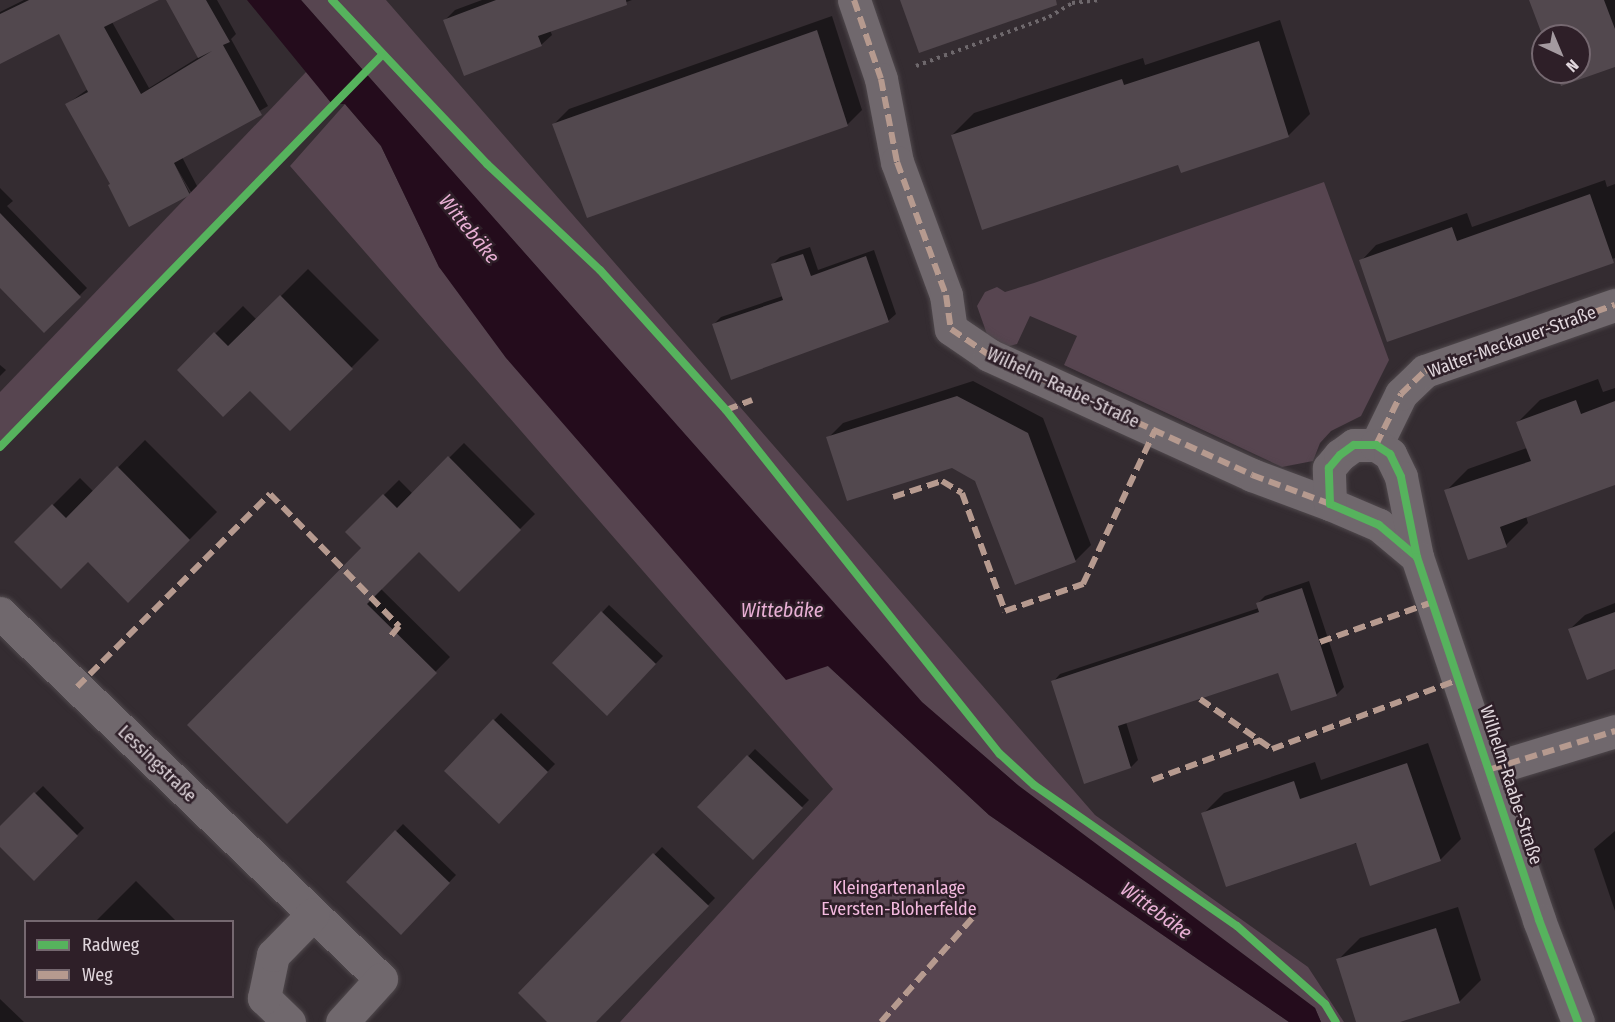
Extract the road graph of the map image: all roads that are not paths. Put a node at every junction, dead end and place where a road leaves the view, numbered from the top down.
1 (854, 0) edge
2 (1615, 305) edge
3 (1376, 446) junction
4 (1330, 504) junction
5 (1417, 557) junction
6 (0, 614) edge
7 (1615, 731) edge
8 (1491, 769) junction
9 (313, 914) junction
10 (288, 1022) edge
11 (342, 1022) edge
12 (1578, 1022) edge

1 - 4 street, Wilhelm-Raabe-Straße
2 - 3 street, Walter-Meckauer-Straße
3 - 4 street
3 - 5 street, Wilhelm-Raabe-Straße
4 - 5 street, Wilhelm-Raabe-Straße
5 - 8 street, Wilhelm-Raabe-Straße
6 - 9 street, Lessingstraße
7 - 8 street
8 - 12 street, Wilhelm-Raabe-Straße
9 - 10 street
9 - 11 street, Lessingstraße

